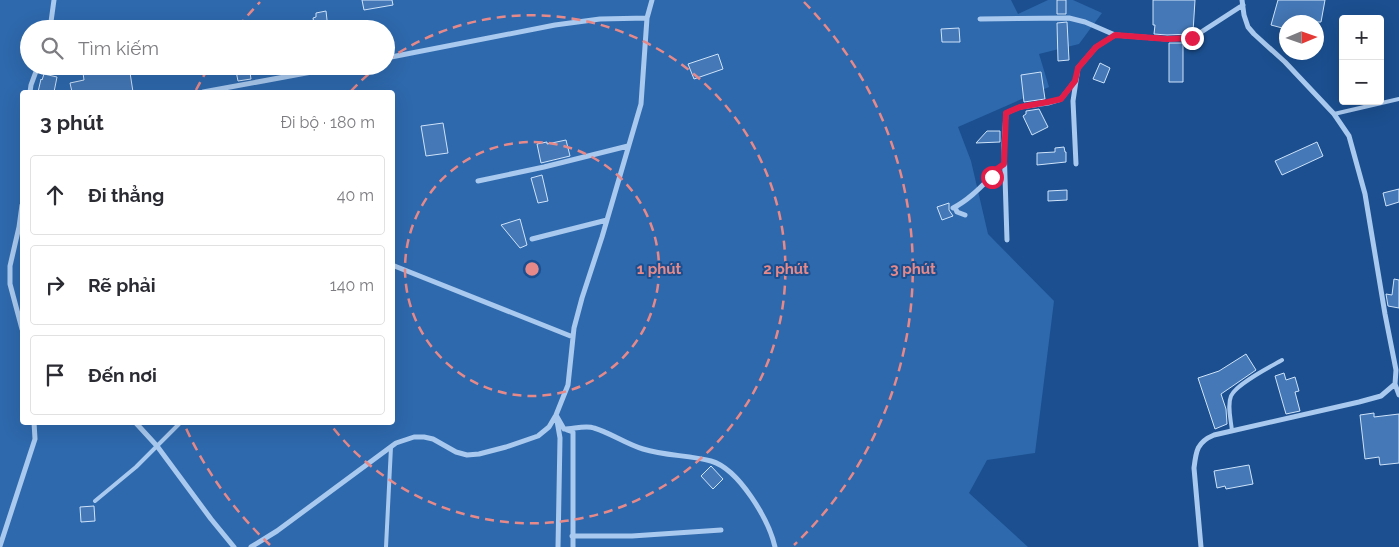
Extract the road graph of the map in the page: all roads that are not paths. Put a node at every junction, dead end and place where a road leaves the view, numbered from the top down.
1 (54, 0) edge
2 (652, 0) edge
3 (1243, 3) edge
4 (647, 18) junction
5 (980, 19) dead end
6 (51, 20) edge
7 (1115, 35) junction
8 (395, 56) edge
9 (35, 75) edge
10 (295, 75) edge
11 (1075, 81) junction
12 (30, 90) edge
13 (214, 90) edge
14 (1399, 99) edge
15 (1334, 114) junction
16 (628, 146) junction
17 (1004, 164) junction
18 (1076, 164) dead end
19 (478, 181) dead end
20 (965, 215) dead end
21 (20, 220) edge
22 (606, 220) junction
23 (532, 239) dead end
24 (1007, 240) dead end
25 (395, 266) edge
26 (20, 322) edge
27 (573, 337) junction
28 (1282, 360) dead end
29 (1395, 384) junction
30 (1399, 395) edge
31 (556, 415) junction
32 (34, 425) edge
33 (138, 425) edge
34 (178, 425) edge
35 (564, 429) junction
36 (1232, 431) junction
37 (157, 446) junction
38 (391, 446) junction
39 (96, 501) dead end
40 (720, 530) dead end
41 (572, 536) junction
42 (0, 546) edge
43 (234, 547) edge
44 (251, 547) edge
45 (386, 547) edge
46 (558, 547) edge
47 (573, 547) edge
48 (775, 547) edge
49 (1201, 547) edge

1 - 6 street
2 - 4 street
3 - 7 street
3 - 15 street
4 - 8 street
4 - 16 street
5 - 7 street
7 - 11 street
9 - 12 street
10 - 13 street
11 - 17 street
11 - 18 street
14 - 15 lane
15 - 29 street
16 - 19 street
16 - 22 street
17 - 20 street
17 - 24 street
21 - 26 street
22 - 23 street
22 - 27 street
25 - 27 street
27 - 31 street
28 - 36 lane
29 - 30 street
29 - 36 street
31 - 35 street
31 - 38 street
31 - 46 street
32 - 42 street
33 - 37 street
34 - 37 lane
35 - 41 street
35 - 48 street
36 - 49 street
37 - 39 lane
37 - 43 street
38 - 44 street
38 - 45 lane
40 - 41 street
41 - 47 street

